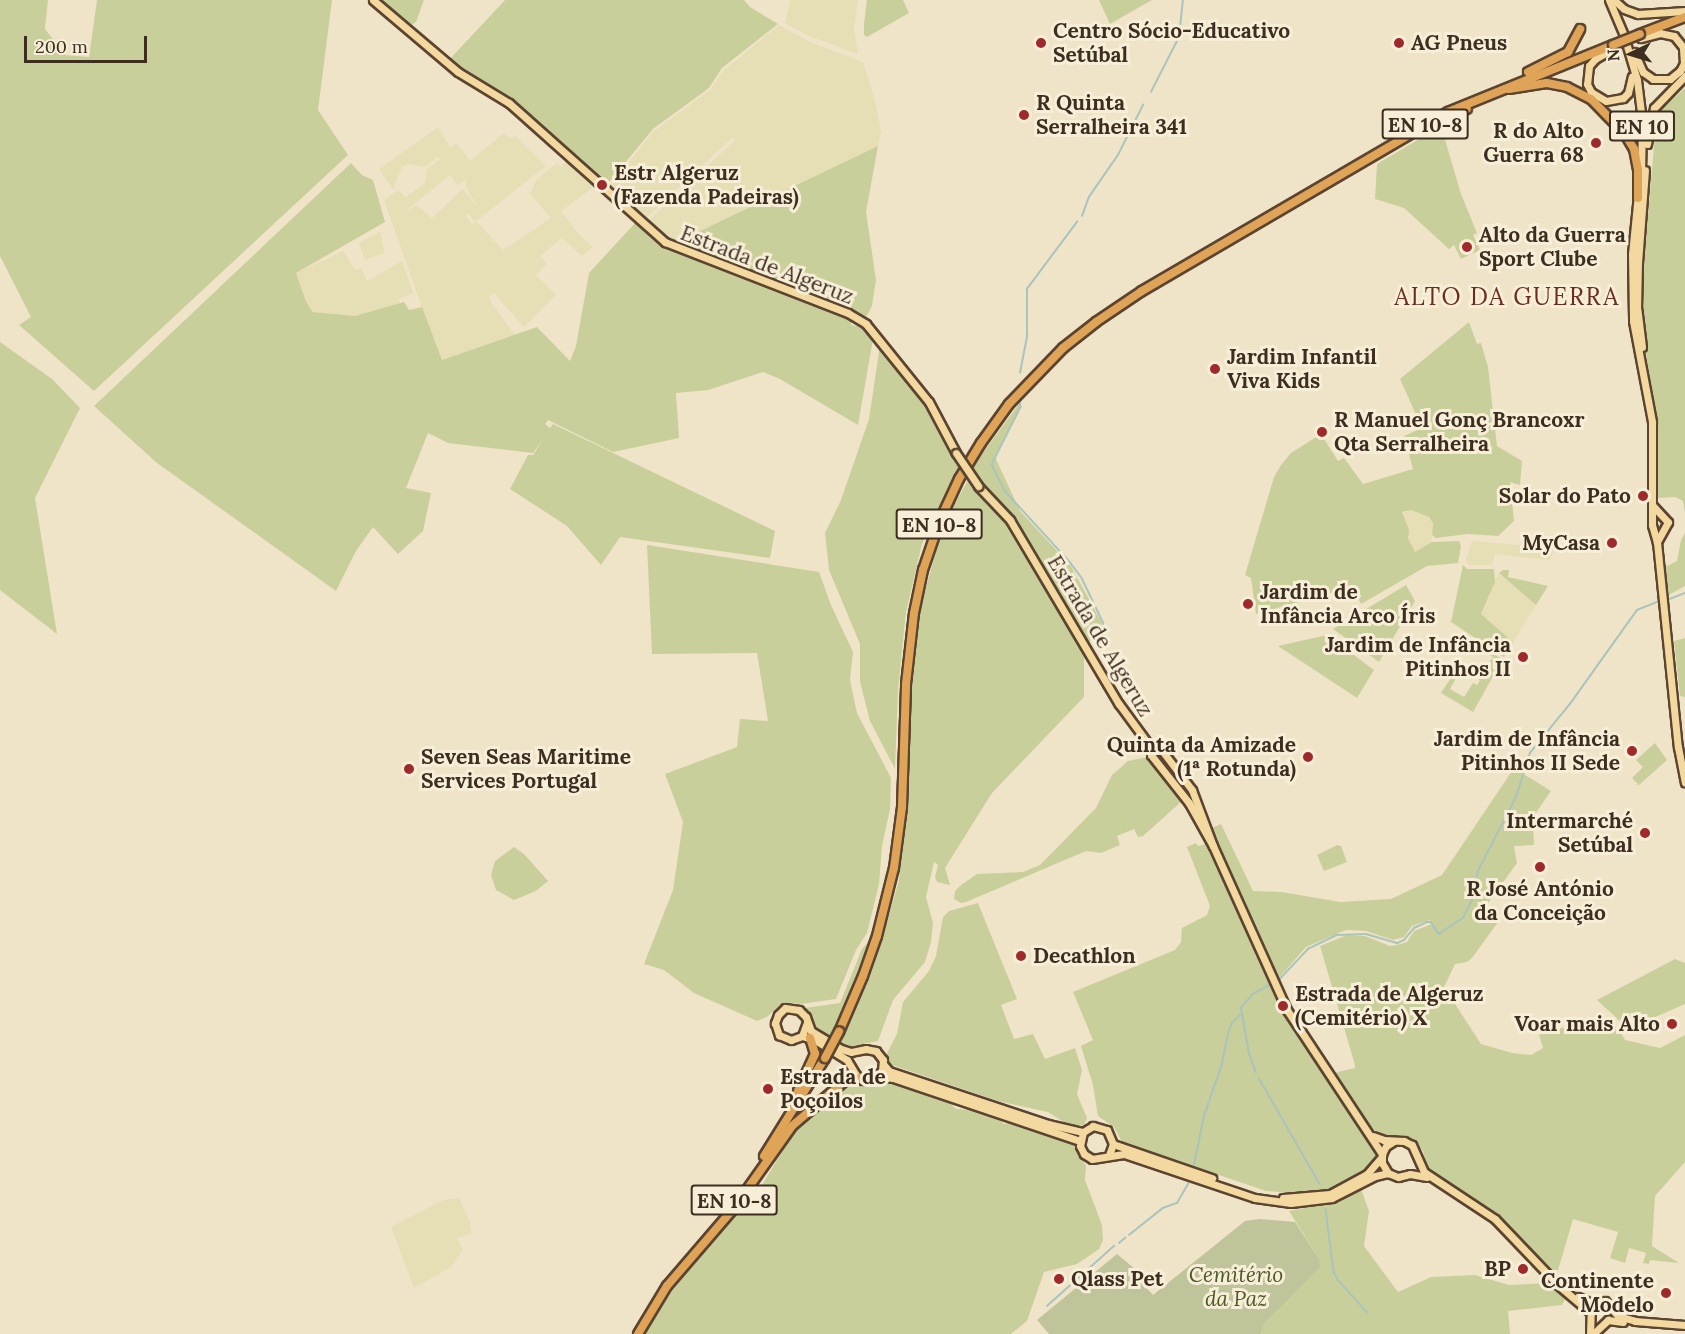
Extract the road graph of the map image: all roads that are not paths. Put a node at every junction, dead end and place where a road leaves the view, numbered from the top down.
1 (373, 0) edge
2 (1612, 0) edge
3 (1685, 11) edge
4 (1685, 19) edge
5 (1580, 29) dead end
6 (1640, 36) junction
7 (1613, 46) junction
8 (1632, 54) junction
9 (1557, 68) junction
10 (1685, 76) edge
11 (1505, 91) junction
12 (1484, 96) junction
13 (1647, 144) junction
14 (1321, 187) junction
15 (1638, 198) junction
16 (1646, 386) junction
17 (1653, 506) junction
18 (1664, 517) junction
19 (1654, 518) junction
20 (1665, 530) junction
21 (1655, 531) junction
22 (1657, 542) junction
23 (1679, 741) junction
24 (1152, 749) junction
25 (1161, 749) junction
26 (1155, 757) junction
27 (1685, 766) edge
28 (1685, 782) edge
29 (1190, 789) junction
30 (1183, 795) junction
31 (1213, 846) junction
32 (807, 1022) junction
33 (806, 1037) junction
34 (860, 1051) junction
35 (852, 1065) junction
36 (884, 1065) junction
37 (878, 1076) junction
38 (860, 1078) junction
39 (1083, 1132) junction
40 (1369, 1133) junction
41 (1080, 1141) junction
42 (1394, 1141) junction
43 (1113, 1144) junction
44 (767, 1155) junction
45 (1109, 1155) junction
46 (1381, 1156) junction
47 (1418, 1159) junction
48 (1388, 1173) junction
49 (1410, 1174) junction
50 (1432, 1179) junction
51 (1545, 1271) junction
52 (1596, 1302) junction
53 (1611, 1307) junction
54 (1591, 1314) junction
55 (1607, 1321) junction
56 (1685, 1327) edge
57 (633, 1334) edge
58 (638, 1334) edge
59 (1592, 1334) edge

1 - 24 main road, Estrada de Algeruz, bridge
2 - 3 main road
2 - 8 main road, EN 10
4 - 6 highway, EN 10-8
5 - 12 highway
6 - 7 highway, EN 10-8, bridge
6 - 8 main road
7 - 8 main road
7 - 9 highway, EN 10-8
8 - 13 main road, EN 10
8 - 15 main road, EN 10
9 - 11 highway, EN 10-8
9 - 12 highway, EN 10-8
10 - 13 main road
11 - 14 highway, EN 10-8
11 - 15 highway
12 - 14 highway, EN 10-8
13 - 16 main road, EN 10
14 - 44 highway, EN 10-8, bridge
15 - 16 main road, EN 10
16 - 17 main road, EN 10
17 - 18 main road
17 - 19 main road, EN 10
18 - 19 main road
18 - 20 main road
19 - 21 main road, EN 10
20 - 21 main road
20 - 22 main road
21 - 22 main road, EN 10
22 - 23 main road, EN 10
23 - 27 main road, EN 10
23 - 28 main road, EN 10
24 - 25 main road, Estrada de Algeruz
24 - 26 main road, Estrada de Algeruz
25 - 26 main road
25 - 29 main road, Estrada de Algeruz
26 - 30 main road, Estrada de Algeruz
29 - 30 main road
29 - 31 main road, Estrada de Algeruz
30 - 31 main road, Estrada de Algeruz
31 - 40 main road, Estrada de Algeruz
32 - 33 main road
32 - 33 main road
32 - 34 main road
33 - 35 main road
33 - 44 highway
34 - 35 main road
34 - 36 main road
35 - 38 main road
36 - 37 main road
36 - 39 main road
37 - 38 main road
37 - 41 main road
38 - 44 highway
39 - 41 main road
39 - 43 main road
40 - 42 main road
40 - 46 main road, Estrada de Algeruz
41 - 45 main road
42 - 46 main road
42 - 47 main road
43 - 45 main road
43 - 46 main road
44 - 57 highway, EN 10-8
44 - 58 highway, EN 10-8
45 - 48 main road
46 - 48 main road, Estrada de Algeruz
47 - 49 main road
47 - 50 main road
48 - 49 main road
49 - 50 main road
50 - 51 main road
51 - 52 main road
51 - 54 main road
52 - 53 main road
52 - 54 main road
53 - 55 main road
53 - 56 main road
54 - 55 main road
54 - 59 main road
55 - 56 main road
55 - 59 main road

